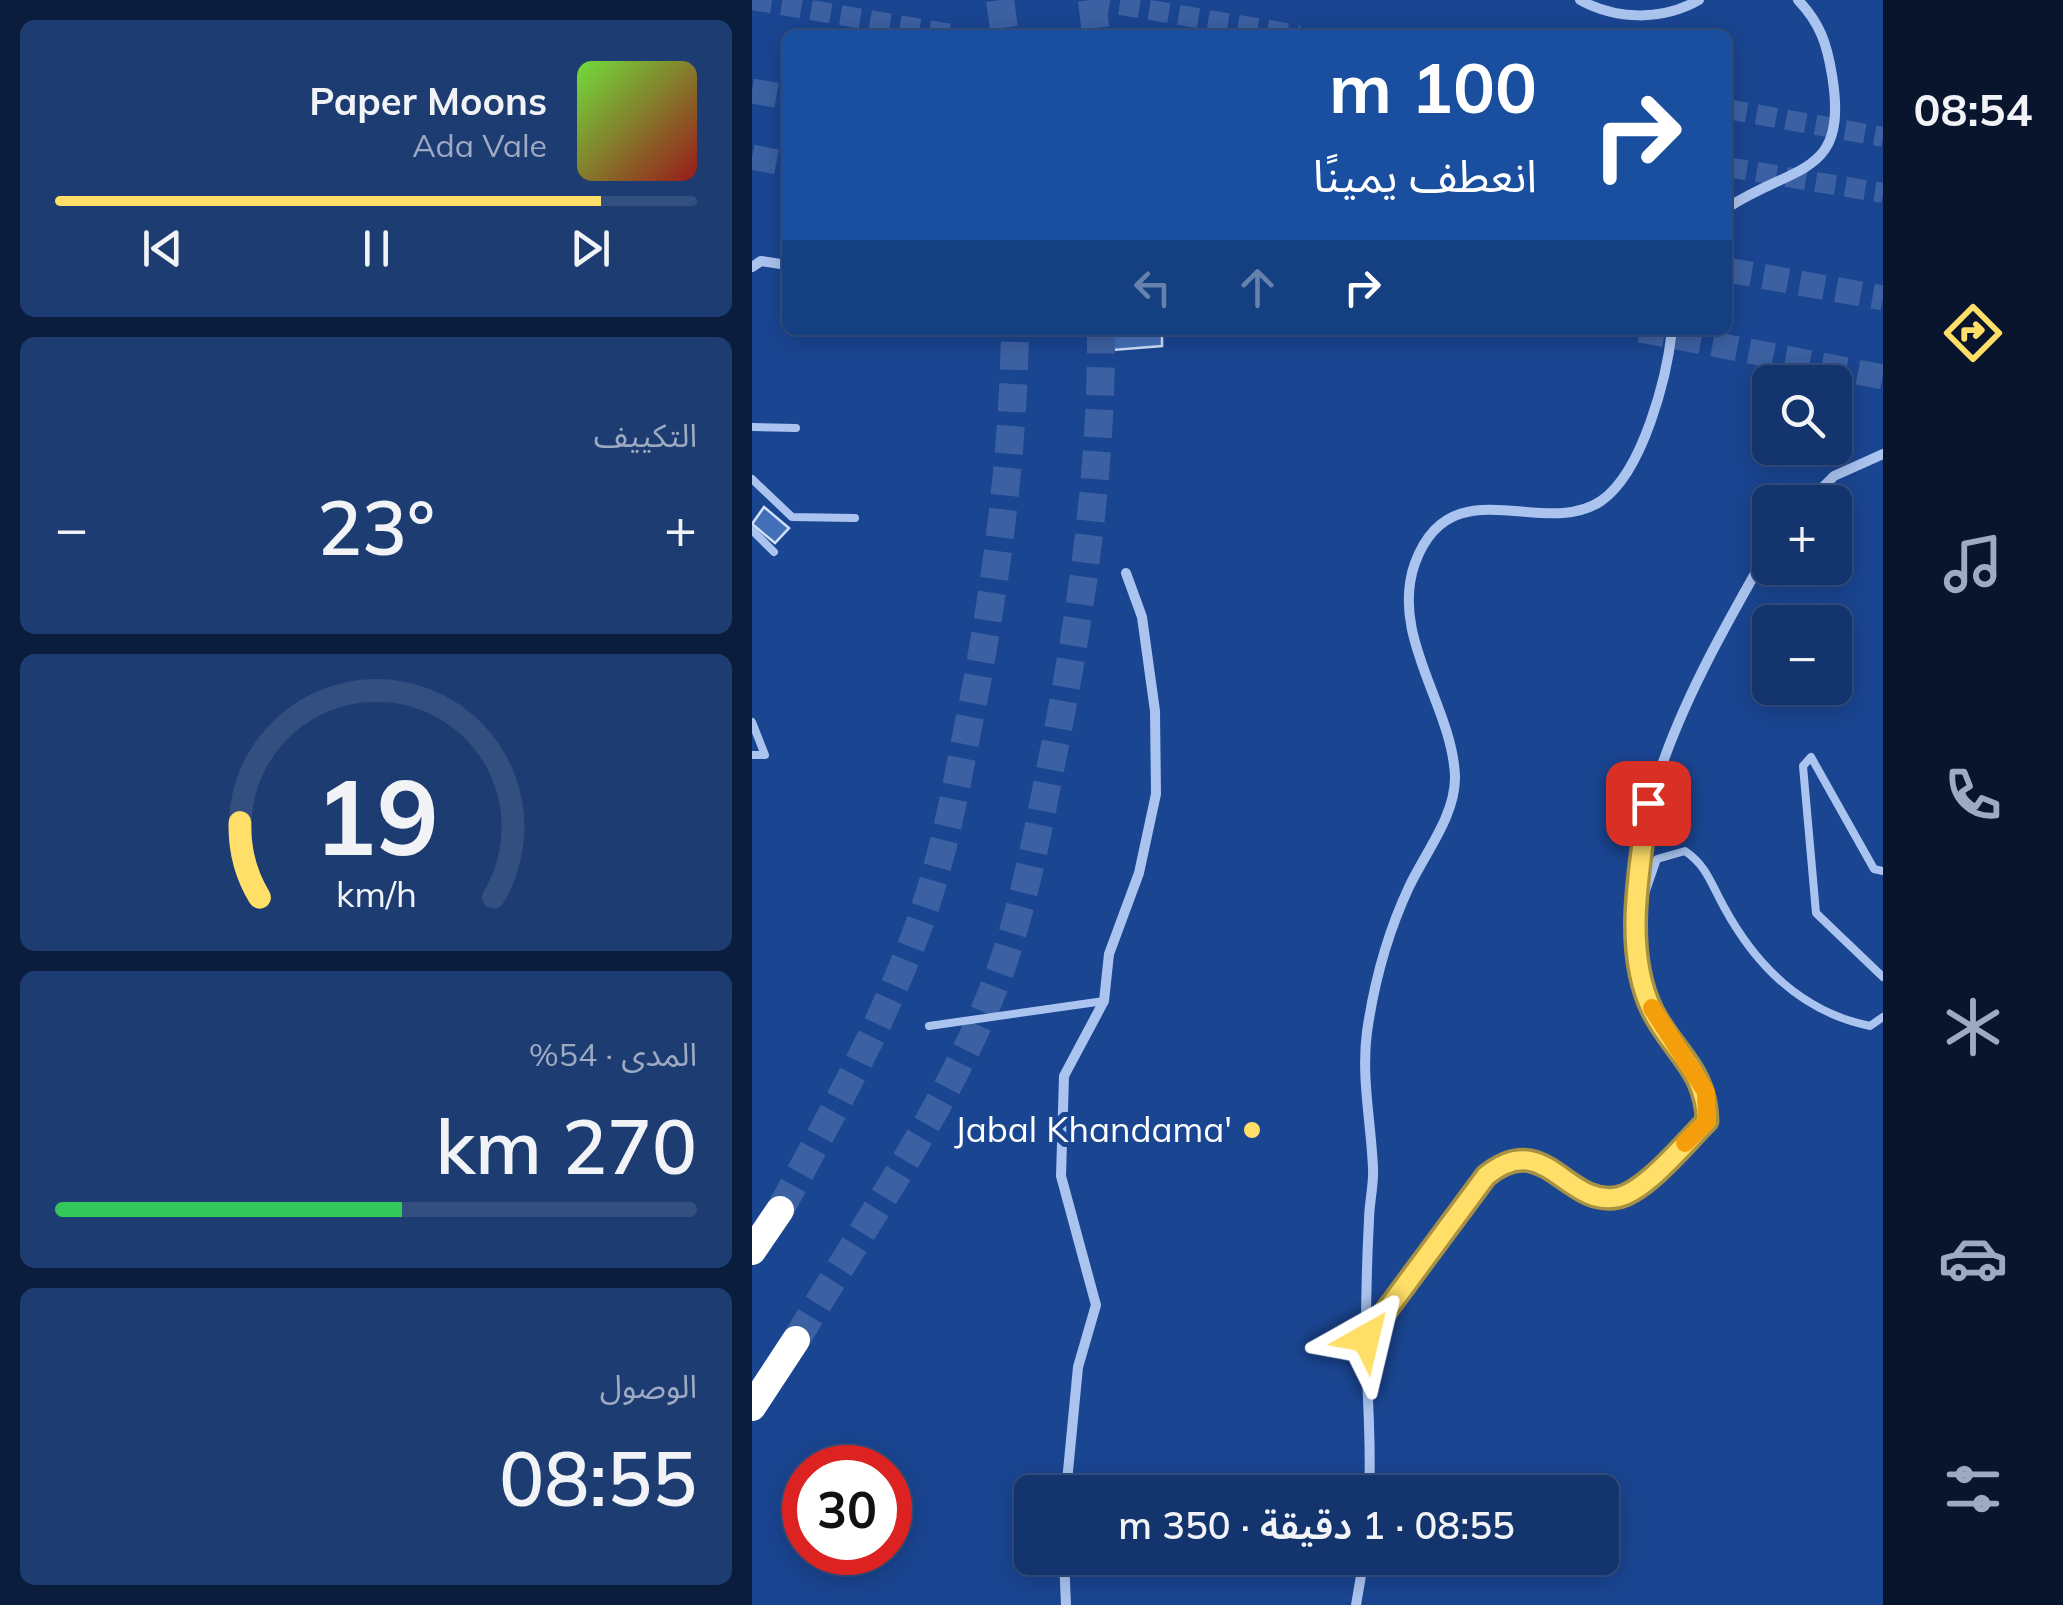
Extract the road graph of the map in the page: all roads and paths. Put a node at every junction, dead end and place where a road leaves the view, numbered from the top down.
1 (1580, 0) edge
2 (1699, 0) edge
3 (1798, 0) edge
4 (1732, 205) edge
5 (755, 260) edge
6 (782, 264) edge
7 (1671, 335) edge
8 (752, 427) edge
9 (796, 428) dead end
10 (1882, 454) edge
11 (752, 479) edge
12 (1825, 485) edge
13 (855, 518) dead end
14 (752, 530) edge
15 (774, 552) dead end
16 (1126, 573) dead end
17 (1752, 579) edge
18 (752, 722) edge
19 (752, 755) edge
20 (1882, 871) edge
21 (1638, 915) junction
22 (1882, 977) edge
23 (1104, 1001) junction
24 (1882, 1017) edge
25 (929, 1026) dead end
26 (780, 1210) tunnel mouth
27 (752, 1251) edge
28 (1366, 1338) junction
29 (796, 1340) tunnel mouth
30 (752, 1407) edge
31 (1068, 1475) edge
32 (1370, 1475) edge
33 (1065, 1575) edge
34 (1361, 1575) edge
35 (1066, 1605) edge
36 (1356, 1605) edge

1 - 2 street
3 - 4 street
5 - 6 street
7 - 28 street
8 - 9 lane
10 - 12 street
11 - 13 lane
14 - 15 lane
16 - 23 street
17 - 21 street
18 - 19 lane
20 - 22 lane
21 - 24 lane
21 - 28 street
23 - 25 lane
23 - 31 street
26 - 27 highway
28 - 32 street
29 - 30 highway
33 - 35 street
34 - 36 street

